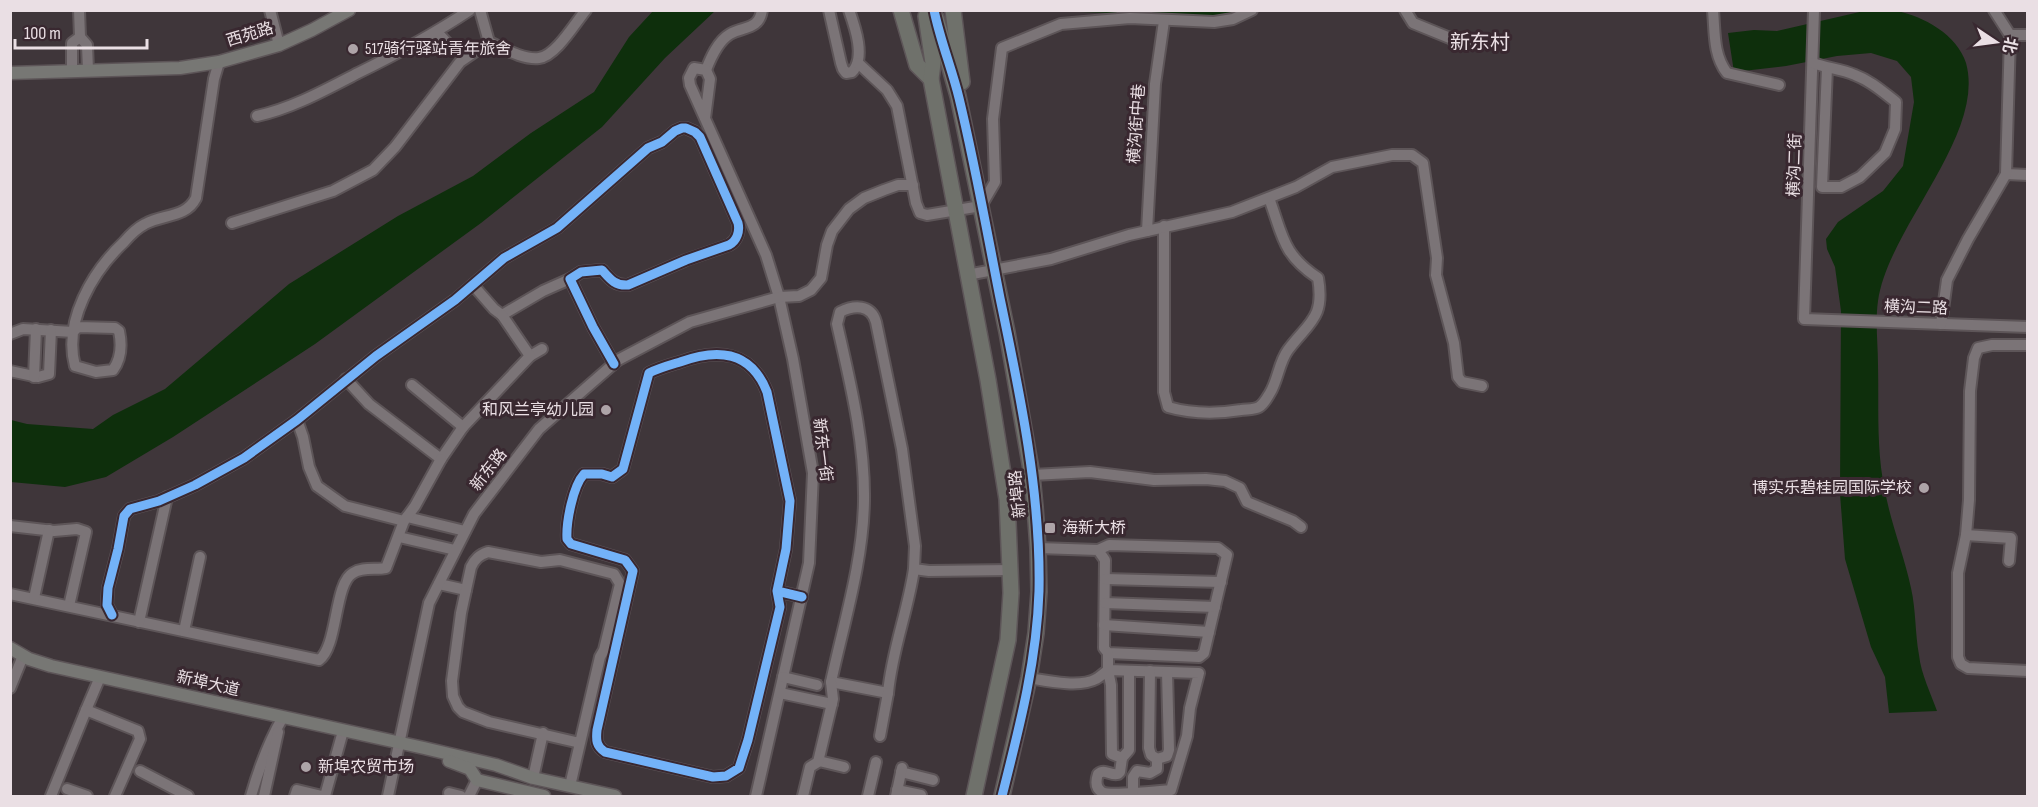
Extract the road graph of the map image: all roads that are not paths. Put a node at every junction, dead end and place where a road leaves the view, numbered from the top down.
1 (79, 10) edge
2 (270, 10) edge
3 (349, 10) edge
4 (470, 10) edge
5 (480, 10) edge
6 (586, 10) edge
7 (762, 10) edge
8 (829, 10) edge
9 (849, 10) edge
10 (1252, 10) edge
11 (1405, 10) edge
12 (1713, 10) edge
13 (1994, 10) edge
14 (1814, 11) edge
15 (902, 13) edge
16 (930, 14) edge
17 (954, 17) edge
18 (1164, 21) junction
19 (437, 32) junction
20 (2010, 35) junction
21 (2028, 35) edge
22 (80, 37) junction
23 (489, 42) junction
24 (279, 45) junction
25 (1467, 45) dead end
26 (472, 53) junction
27 (219, 62) junction
28 (858, 63) junction
29 (1813, 63) junction
30 (1827, 68) junction
31 (72, 70) junction
32 (88, 70) junction
33 (706, 70) junction
34 (10, 73) edge
35 (930, 79) junction
36 (1779, 85) dead end
37 (958, 96) junction
38 (257, 116) dead end
39 (705, 118) junction
40 (1810, 153) junction
41 (1823, 154) junction
42 (2006, 174) junction
43 (2028, 175) edge
44 (913, 184) junction
45 (1269, 198) junction
46 (981, 206) junction
47 (955, 208) junction
48 (232, 224) dead end
49 (1164, 226) junction
50 (1147, 231) junction
51 (994, 269) junction
52 (967, 275) junction
53 (570, 279) junction
54 (473, 285) junction
55 (779, 297) junction
56 (502, 315) junction
57 (1804, 320) joint
58 (1941, 324) junction
59 (2028, 327) edge
60 (36, 329) junction
61 (51, 330) junction
62 (73, 332) junction
63 (10, 334) edge
64 (2028, 345) edge
65 (542, 349) dead end
66 (530, 356) junction
67 (614, 364) junction
68 (10, 371) edge
69 (34, 377) junction
70 (346, 379) junction
71 (412, 384) dead end
72 (1482, 386) dead end
73 (297, 420) junction
74 (463, 427) junction
75 (441, 459) junction
76 (1032, 475) junction
77 (167, 497) junction
78 (406, 519) junction
79 (10, 526) edge
80 (1302, 527) dead end
81 (49, 530) junction
82 (465, 531) junction
83 (1966, 535) junction
84 (399, 537) junction
85 (1038, 548) junction
86 (455, 550) junction
87 (1098, 550) junction
88 (200, 557) dead end
89 (2009, 561) dead end
90 (914, 569) junction
91 (1011, 570) junction
92 (1105, 579) junction
93 (1221, 582) junction
94 (438, 584) junction
95 (466, 590) junction
96 (777, 591) junction
97 (10, 594) edge
98 (802, 597) junction
99 (34, 598) junction
100 (1105, 603) junction
101 (69, 606) junction
102 (1215, 607) junction
103 (112, 615) junction
104 (139, 622) junction
105 (1104, 625) junction
106 (184, 631) junction
107 (1209, 632) junction
108 (10, 648) edge
109 (1108, 653) junction
110 (24, 656) junction
111 (1108, 670) junction
112 (1129, 671) junction
113 (1150, 671) junction
114 (2028, 671) edge
115 (1167, 672) junction
116 (783, 676) junction
117 (100, 677) junction
118 (1029, 678) junction
119 (831, 682) junction
120 (817, 685) dead end
121 (10, 688) edge
122 (780, 693) junction
123 (888, 693) junction
124 (832, 704) junction
125 (86, 711) junction
126 (283, 717) junction
127 (343, 731) junction
128 (543, 733) junction
129 (880, 736) dead end
130 (580, 743) junction
131 (400, 744) junction
132 (1122, 758) junction
133 (1157, 759) junction
134 (819, 761) junction
135 (876, 762) dead end
136 (844, 767) dead end
137 (140, 771) dead end
138 (533, 778) junction
139 (477, 780) junction
140 (933, 780) dead end
141 (570, 786) junction
142 (68, 789) dead end
143 (508, 792) edge
144 (1133, 792) junction
145 (448, 793) dead end
146 (896, 793) edge
147 (921, 795) dead end
148 (51, 796) edge
149 (87, 796) edge
150 (115, 796) edge
151 (188, 796) edge
152 (251, 796) edge
153 (264, 796) edge
154 (295, 796) edge
155 (324, 796) edge
156 (388, 796) edge
157 (461, 796) edge
158 (469, 796) edge
159 (544, 796) edge
160 (615, 796) edge
161 (756, 796) edge
162 (803, 796) edge
163 (868, 796) edge
164 (974, 796) edge
165 (1002, 796) edge

1 - 22 street
2 - 24 street
3 - 24 main road, 西苑路
4 - 19 street
5 - 23 street
6 - 23 street
7 - 33 street
8 - 28 street
9 - 28 street
10 - 18 street
11 - 25 street
12 - 36 street
13 - 20 street
14 - 29 street, 横沟二街
15 - 35 highway
16 - 35 highway
16 - 37 highway
17 - 37 highway
18 - 46 street
18 - 50 street, 横沟街中巷
19 - 26 street
19 - 38 street
20 - 21 street
20 - 42 street
22 - 31 street
22 - 32 street
23 - 26 street
24 - 27 main road, 西苑路
26 - 48 street
27 - 32 main road, 西苑路
27 - 62 street
28 - 44 street
29 - 30 street
29 - 40 street, 横沟二街
30 - 41 street
30 - 41 street
31 - 32 main road, 西苑路
31 - 34 main road, 西苑路
33 - 39 street
33 - 39 street, 新东一街
35 - 47 highway, 新埠路
37 - 46 highway, 新埠路
39 - 55 street, 新东一街
40 - 41 street
40 - 57 street, 横沟二街
42 - 43 street
42 - 58 street
44 - 47 street
44 - 55 street, 新东路
45 - 49 street
45 - 49 street
45 - 72 street
46 - 47 street
46 - 51 highway, 新埠路
47 - 52 highway, 新埠路
49 - 50 street
50 - 51 street
51 - 52 street
51 - 76 highway, 新埠路
52 - 91 highway, 新埠路
53 - 54 street
53 - 56 street
53 - 67 street
54 - 56 street
54 - 70 street
55 - 67 street, 新东路
55 - 98 street, 新东一街
56 - 66 street
57 - 58 street, 横沟二路
58 - 59 street, 横沟二路
60 - 61 street
60 - 63 street
60 - 69 street
61 - 62 street
61 - 69 street
62 - 62 street
64 - 83 street
65 - 66 street
66 - 74 street
67 - 82 street, 新东路
68 - 69 street
70 - 73 street
70 - 75 street
71 - 74 street
73 - 77 street
73 - 78 street
74 - 75 street
75 - 78 street
76 - 80 street
76 - 85 highway, 新埠路
77 - 103 street
77 - 104 street
78 - 82 street
78 - 84 street
79 - 81 street
81 - 99 street
81 - 101 street
82 - 86 street, 新东路
83 - 89 street
83 - 114 street
84 - 86 street
84 - 106 street
85 - 87 street
85 - 118 highway, 新埠路
86 - 94 street, 新东路
87 - 92 street
87 - 93 street
88 - 106 street
90 - 91 street
90 - 119 street
90 - 123 street
91 - 164 highway, 新埠路
92 - 93 street
92 - 100 street
93 - 102 street
94 - 95 street
94 - 131 street, 新东路
95 - 128 street
95 - 130 street
96 - 96 street
96 - 98 street
97 - 99 street
98 - 116 street, 新东一街
99 - 101 street
100 - 102 street
100 - 105 street
101 - 103 street
102 - 107 street
103 - 104 street
104 - 106 street
105 - 107 street
105 - 109 street
107 - 109 street
108 - 110 main road, 新埠大道
109 - 111 street
110 - 117 main road, 新埠大道
110 - 121 street
111 - 112 street
111 - 118 street
111 - 132 street
112 - 113 street
112 - 132 street
113 - 115 street
113 - 133 street
115 - 133 street
115 - 144 street
116 - 120 street
116 - 122 street, 新东一街
117 - 125 street
117 - 126 main road, 新埠大道
118 - 165 highway, 新埠路
119 - 123 street
119 - 124 street
122 - 124 street
122 - 161 street, 新东一街
123 - 129 street
124 - 134 street
125 - 148 street
125 - 150 street
126 - 127 main road, 新埠大道
126 - 152 street
126 - 153 street
127 - 131 main road, 新埠大道
127 - 155 street
128 - 130 street
128 - 138 street
130 - 141 street
131 - 138 main road, 新埠大道
131 - 139 main road, 新埠大道
131 - 156 street, 新东路
132 - 144 street
133 - 144 street
134 - 136 street
134 - 162 street
135 - 163 street
137 - 151 street
138 - 141 main road, 新埠大道
139 - 143 main road, 新埠大道
139 - 158 street
140 - 146 street
141 - 160 main road, 新埠大道
142 - 149 street
143 - 159 main road, 新埠大道
145 - 157 street
146 - 147 street
154 - 155 street

